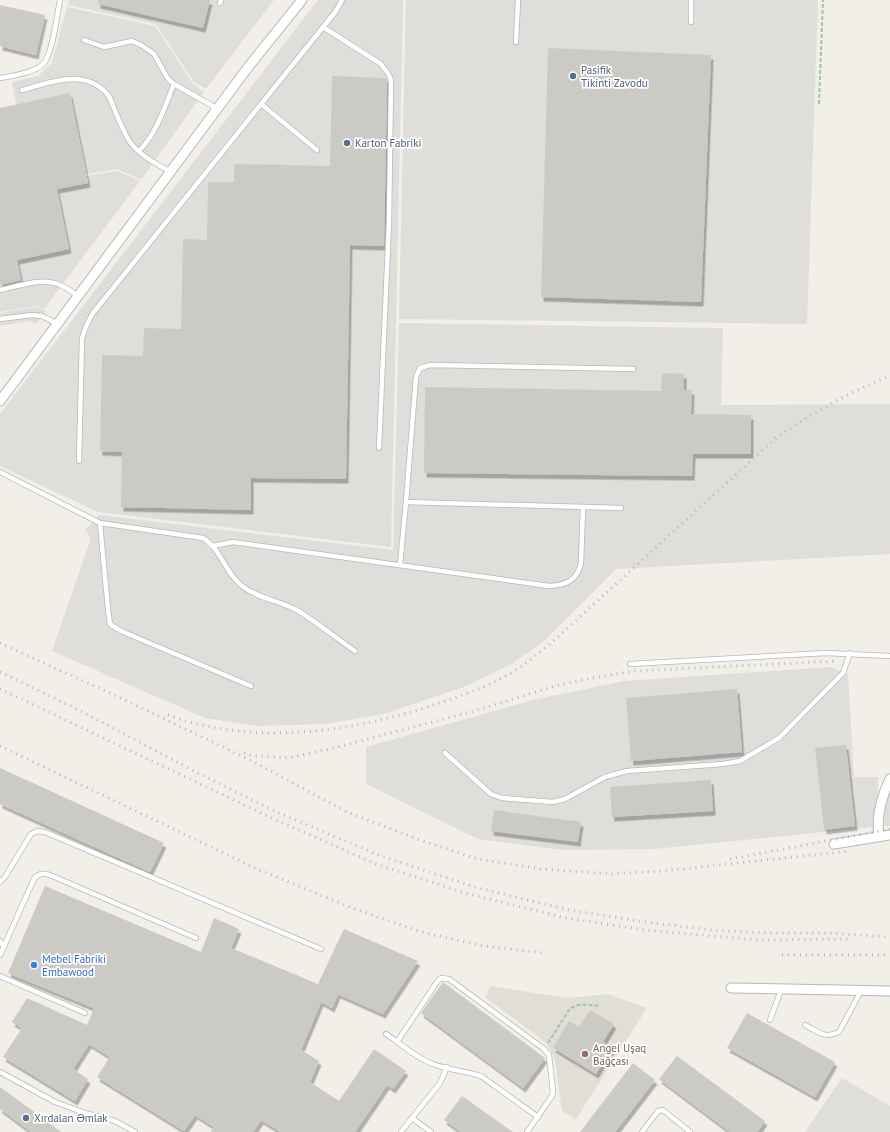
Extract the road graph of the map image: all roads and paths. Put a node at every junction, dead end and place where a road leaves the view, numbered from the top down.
1 (60, 0) edge
2 (302, 0) edge
3 (342, 0) edge
4 (518, 0) edge
5 (691, 0) edge
6 (823, 0) edge
7 (691, 22) dead end
8 (323, 27) junction
9 (84, 40) dead end
10 (516, 42) dead end
11 (0, 78) edge
12 (174, 84) junction
13 (22, 90) dead end
14 (261, 104) junction
15 (819, 104) dead end
16 (218, 109) junction
17 (317, 150) dead end
18 (139, 151) junction
19 (171, 172) junction
20 (0, 290) edge
21 (78, 296) junction
22 (0, 319) edge
23 (58, 324) junction
24 (633, 369) dead end
25 (0, 401) edge
26 (379, 448) dead end
27 (79, 461) dead end
28 (0, 472) edge
29 (406, 502) junction
30 (583, 507) junction
31 (621, 508) dead end
32 (100, 523) junction
33 (213, 546) junction
34 (400, 565) junction
35 (355, 651) dead end
36 (850, 653) junction
37 (890, 656) edge
38 (630, 664) dead end
39 (251, 686) dead end
40 (445, 753) dead end
41 (890, 779) edge
42 (890, 834) edge
43 (879, 836) junction
44 (834, 844) dead end
45 (0, 882) edge
46 (196, 938) dead end
47 (0, 941) edge
48 (4, 947) junction
49 (321, 949) dead end
50 (0, 955) edge
51 (0, 976) edge
52 (731, 988) dead end
53 (781, 990) junction
54 (860, 991) junction
55 (890, 992) edge
56 (600, 1006) dead end
57 (85, 1013) dead end
58 (770, 1020) dead end
59 (806, 1025) dead end
60 (386, 1034) dead end
61 (398, 1042) junction
62 (544, 1049) junction
63 (447, 1068) junction
64 (0, 1072) edge
65 (538, 1117) junction
66 (412, 1118) junction
67 (135, 1132) edge
68 (401, 1132) edge
69 (431, 1132) edge
70 (528, 1132) edge
71 (642, 1132) edge
72 (690, 1132) edge

1 - 11 lane
2 - 16 street
3 - 8 lane
4 - 10 lane
5 - 7 lane
6 - 15 path
8 - 14 lane
8 - 26 lane
9 - 12 lane
12 - 16 lane
12 - 18 lane
13 - 18 lane
14 - 17 lane
14 - 27 lane
16 - 19 street
18 - 19 lane
19 - 21 street
20 - 21 lane
21 - 23 street
22 - 23 lane
23 - 25 street
24 - 29 lane
28 - 32 lane
29 - 30 lane
29 - 34 lane
30 - 31 lane
30 - 34 lane
32 - 33 lane
32 - 39 lane
33 - 34 lane
33 - 35 lane
36 - 37 lane
36 - 38 lane
36 - 40 lane
41 - 43 street
42 - 43 street
43 - 44 street
45 - 49 lane
46 - 48 lane
47 - 48 lane
48 - 50 lane
51 - 57 lane
52 - 53 street
53 - 54 street
53 - 58 lane
54 - 55 street
54 - 59 lane
56 - 62 path
60 - 61 lane
61 - 62 lane
61 - 63 lane
62 - 65 lane
63 - 65 lane
63 - 66 lane
64 - 67 lane
65 - 70 lane
66 - 68 lane
66 - 69 lane
71 - 72 lane

